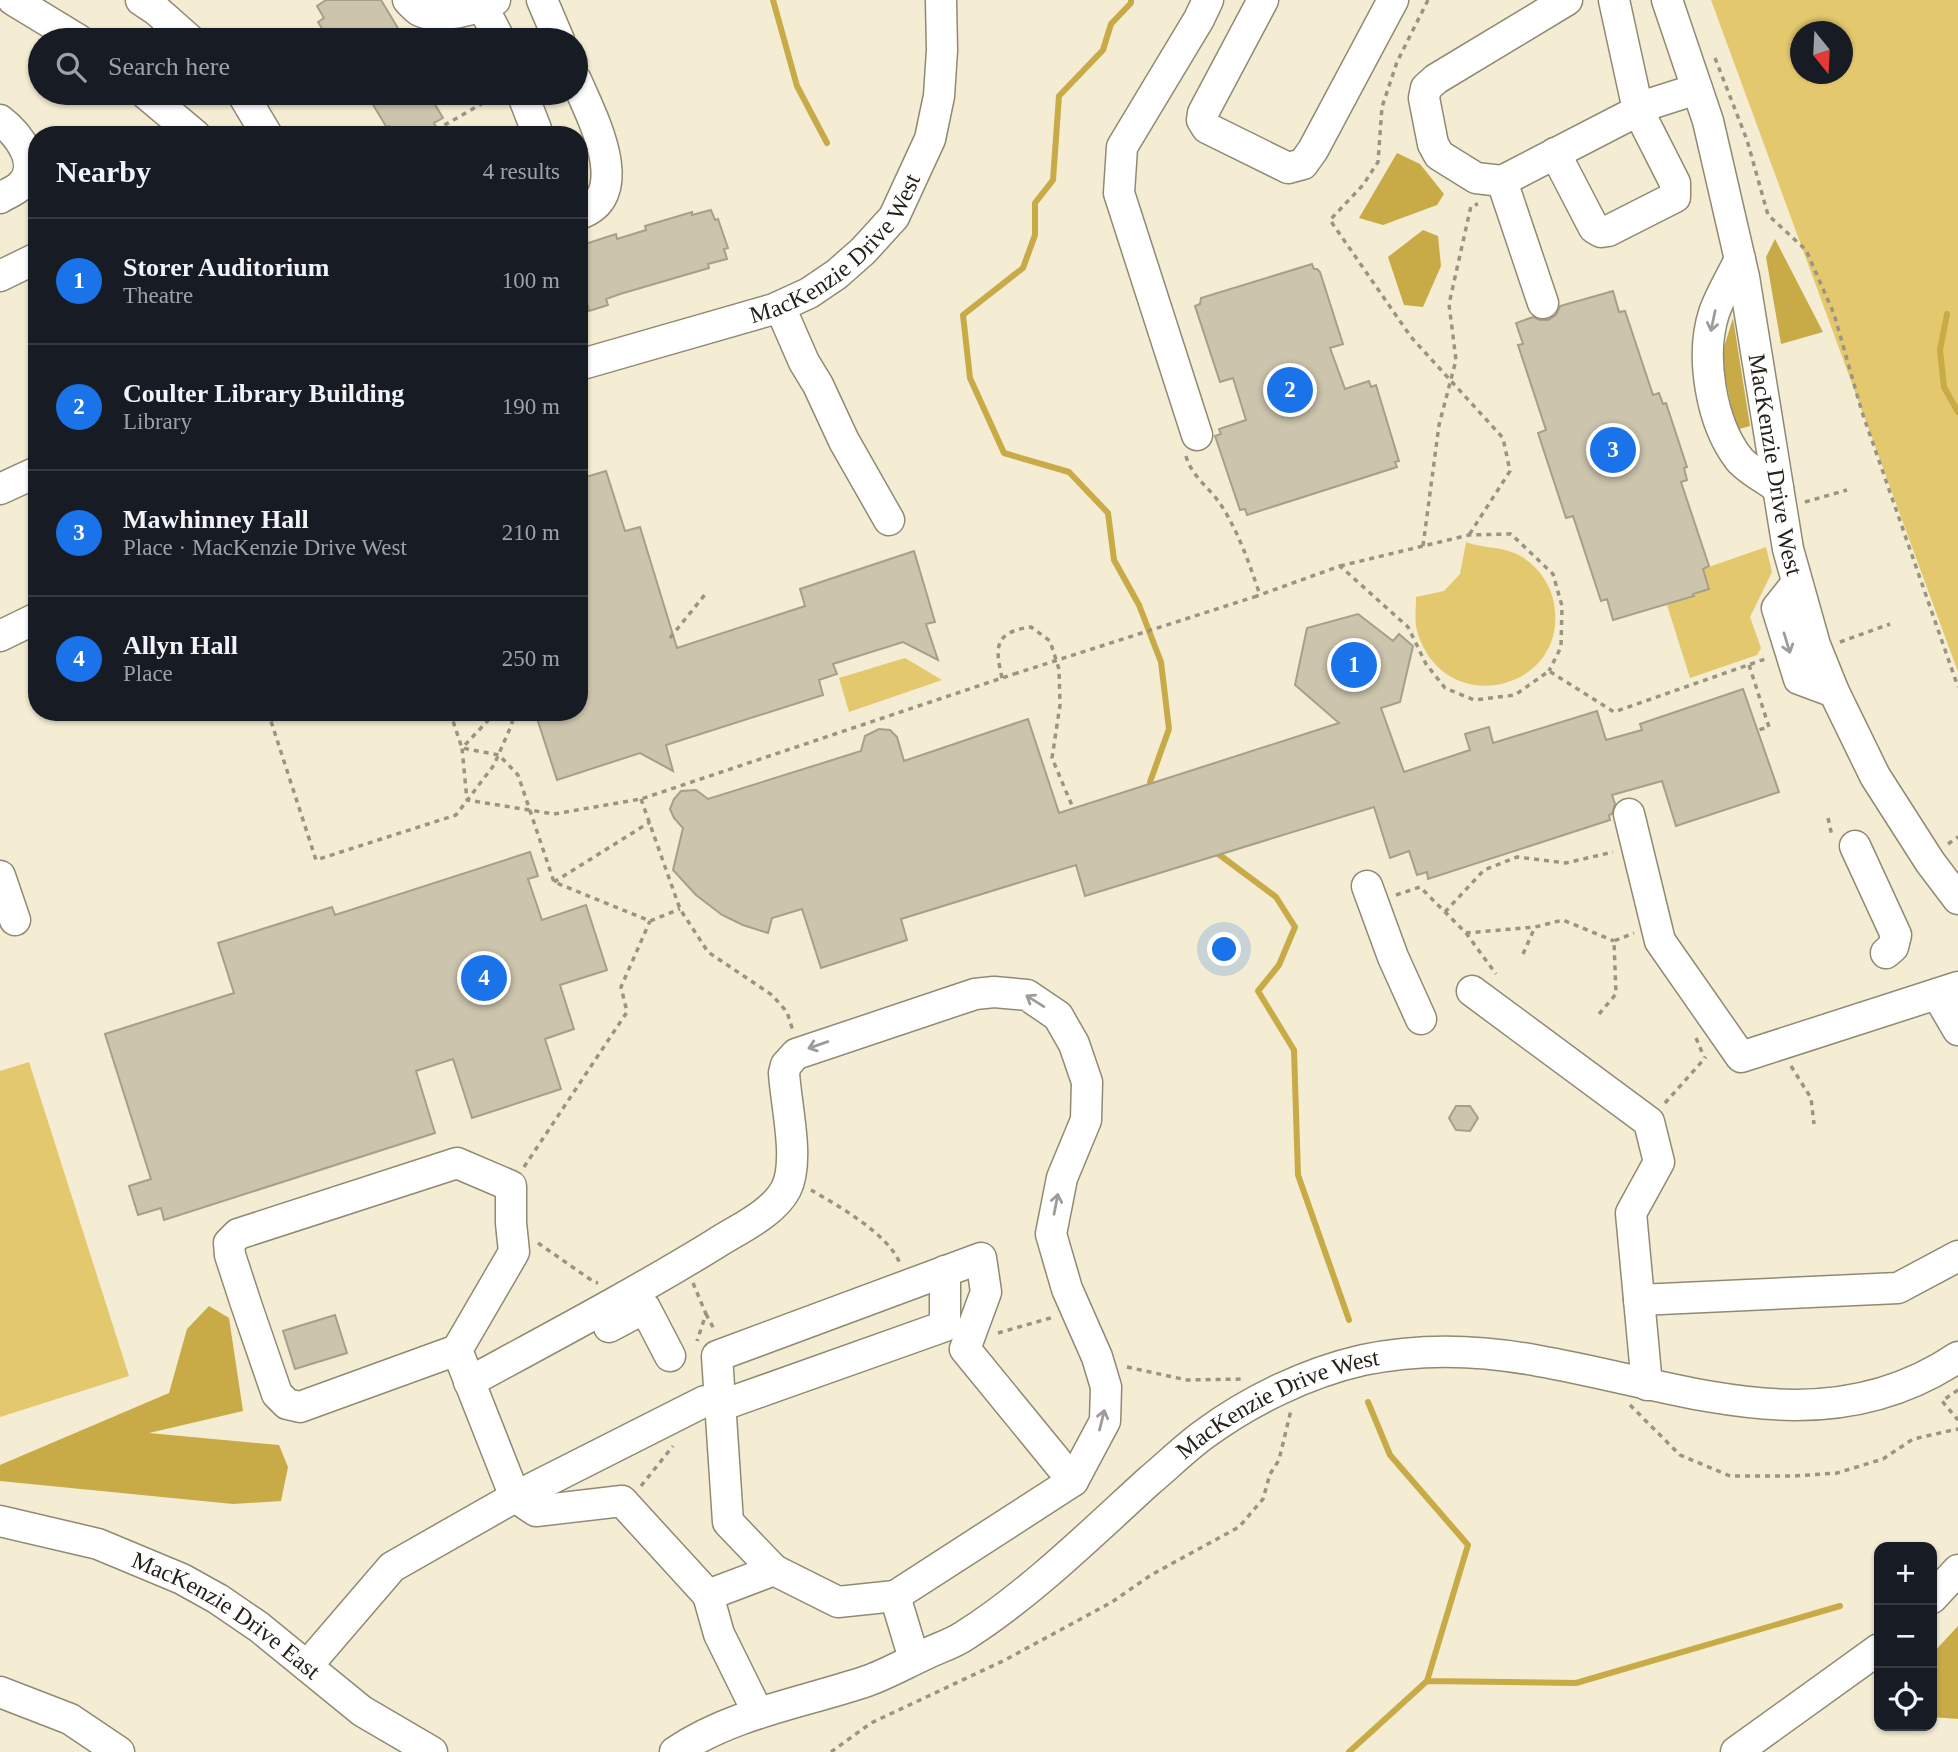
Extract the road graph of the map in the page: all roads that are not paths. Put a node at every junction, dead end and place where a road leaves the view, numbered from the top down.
1 (13, 0) edge
2 (141, 0) edge
3 (408, 0) edge
4 (542, 0) edge
5 (941, 0) edge
6 (1208, 0) edge
7 (1263, 0) edge
8 (1393, 0) edge
9 (1567, 0) edge
10 (1614, 0) edge
11 (1667, 0) edge
12 (486, 2) edge
13 (59, 28) edge
14 (176, 28) edge
15 (496, 28) edge
16 (554, 28) edge
17 (1697, 89) junction
18 (249, 105) edge
19 (527, 105) edge
20 (587, 105) edge
21 (1639, 110) junction
22 (155, 111) edge
23 (0, 120) edge
24 (180, 126) edge
25 (262, 126) edge
26 (535, 126) edge
27 (1555, 153) junction
28 (28, 162) edge
29 (28, 174) edge
30 (1504, 187) junction
31 (0, 198) edge
32 (588, 211) edge
33 (1740, 259) junction
34 (28, 262) edge
35 (0, 275) edge
36 (1543, 303) dead end
37 (780, 307) junction
38 (588, 362) edge
39 (1192, 445) road end
40 (28, 476) edge
41 (1778, 488) junction
42 (0, 489) edge
43 (889, 520) dead end
44 (28, 622) edge
45 (0, 636) edge
46 (1629, 814) dead end
47 (1855, 846) dead end
48 (0, 876) edge
49 (1370, 894) road end
50 (1958, 899) edge
51 (15, 920) dead end
52 (1886, 953) dead end
53 (1484, 982) road end
54 (1948, 991) edge
55 (1421, 1019) dead end
56 (1958, 1030) edge
57 (1958, 1256) edge
58 (945, 1271) junction
59 (1639, 1300) junction
60 (457, 1350) junction
61 (682, 1352) road end
62 (1958, 1357) edge
63 (1647, 1385) junction
64 (473, 1391) junction
65 (720, 1406) junction
66 (1073, 1481) junction
67 (515, 1497) junction
68 (0, 1521) edge
69 (774, 1570) junction
70 (1958, 1570) edge
71 (1937, 1593) edge
72 (708, 1595) junction
73 (895, 1596) junction
74 (1874, 1653) edge
75 (914, 1660) junction
76 (307, 1666) junction
77 (0, 1692) edge
78 (758, 1713) junction
79 (119, 1752) edge
80 (432, 1752) edge
81 (676, 1752) edge
82 (1735, 1752) edge

1 - 13 street
2 - 14 street
3 - 12 street
4 - 16 street
5 - 37 street, MacKenzie Drive West
6 - 39 street
7 - 8 street
9 - 30 street
10 - 21 street
11 - 17 street, MacKenzie Drive West
12 - 15 street
17 - 21 street
17 - 33 street, MacKenzie Drive West
18 - 25 street
19 - 26 street
20 - 32 street
21 - 27 street
21 - 27 street
22 - 24 street
23 - 28 street
27 - 30 street
29 - 31 street
30 - 36 street
33 - 41 street, MacKenzie Drive West
33 -> 41 street
34 - 35 street
37 - 38 street, MacKenzie Drive West
37 - 43 street
40 - 42 street
41 - 50 street, MacKenzie Drive West
44 - 45 street
46 - 54 street
47 - 52 street
48 - 51 street
49 - 55 street
53 - 59 street
54 - 56 street
57 - 59 street
58 - 65 street
58 - 65 street
58 - 66 street
59 - 63 street
60 - 60 street
60 - 64 street
61 - 64 street
62 - 63 street, MacKenzie Drive West
63 - 75 street, MacKenzie Drive West
66 -> 64 street
64 - 67 street
65 - 67 street
65 - 69 street
66 - 73 street
67 - 72 street
67 - 76 street
68 - 76 street, MacKenzie Drive East
69 - 72 street
69 - 73 street
70 - 71 street
72 - 78 street
73 - 75 street
74 - 82 street
75 - 78 street, MacKenzie Drive West
76 - 80 street, MacKenzie Drive East
77 - 79 street
78 - 81 street, MacKenzie Drive West

